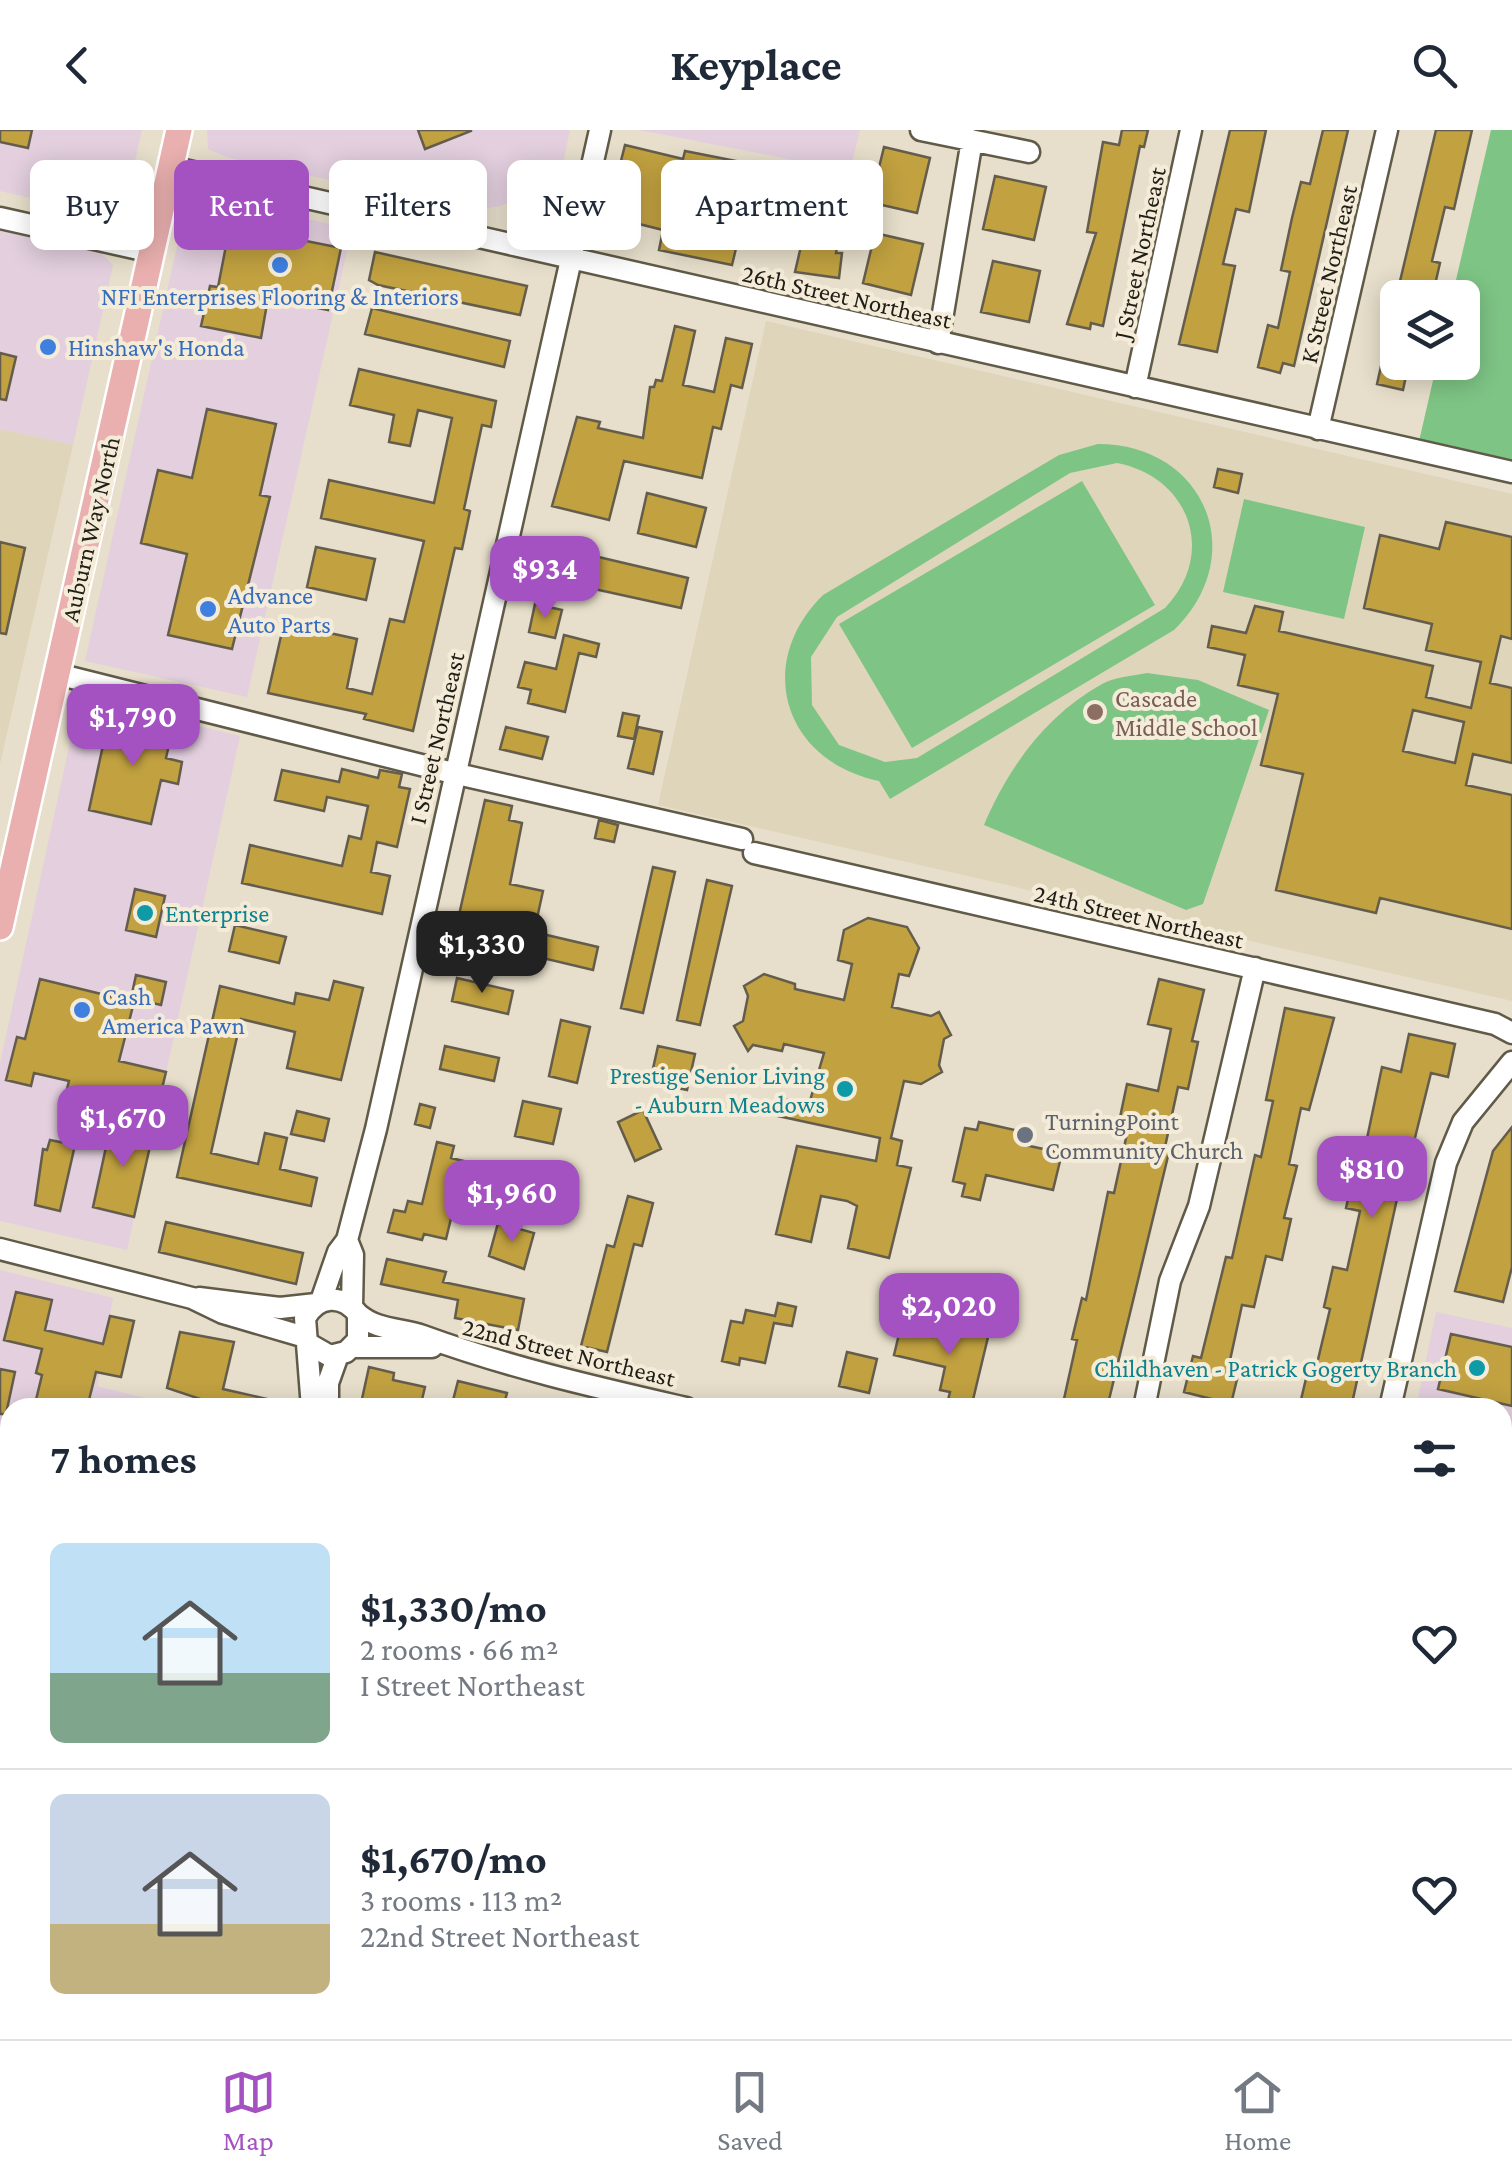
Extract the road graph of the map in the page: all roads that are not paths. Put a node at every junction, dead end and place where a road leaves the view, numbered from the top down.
1 (180, 130) edge
2 (600, 130) edge
3 (921, 130) edge
4 (1191, 130) edge
5 (1387, 130) edge
6 (972, 140) junction
7 (1029, 152) dead end
8 (171, 167) junction
9 (0, 218) edge
10 (152, 252) junction
11 (570, 260) junction
12 (938, 342) junction
13 (1135, 387) junction
14 (1318, 429) junction
15 (1512, 472) edge
16 (57, 674) junction
17 (453, 773) junction
18 (0, 928) edge
19 (1255, 968) junction
20 (1512, 1033) edge
21 (1512, 1062) edge
22 (347, 1240) junction
23 (0, 1248) edge
24 (192, 1298) junction
25 (319, 1303) junction
26 (355, 1311) junction
27 (307, 1340) junction
28 (439, 1346) junction
29 (346, 1351) junction
30 (311, 1398) edge
31 (328, 1398) edge
32 (646, 1398) edge
33 (1146, 1398) edge
34 (1392, 1398) edge

1 - 8 main road, Auburn Way North
2 - 11 street, I Street Northeast
3 - 6 street
4 - 13 street, J Street Northeast
5 - 14 street, K Street Northeast
6 - 7 street
6 - 12 street
8 - 10 main road, Auburn Way North
8 - 11 street, 26th Street Northeast
9 - 10 street
10 - 16 main road, Auburn Way North
11 - 12 street, 26th Street Northeast
11 - 17 street, I Street Northeast
12 - 13 street, 26th Street Northeast
13 - 14 street, 26th Street Northeast
14 - 15 street, 26th Street Northeast
16 - 17 street, 24th Street Northeast
16 - 18 main road, Auburn Way North
17 - 19 street, 24th Street Northeast
17 - 22 street, I Street Northeast
19 - 20 street, 24th Street Northeast
19 - 33 street
21 - 34 street
22 - 25 street, I Street Northeast
22 - 26 street, I Street Northeast
23 - 24 street
24 - 25 street
24 - 27 street
25 - 26 street
25 - 27 street, I Street Northeast
26 - 28 street, 22nd Street Northeast
26 - 29 street, I Street Northeast
27 - 29 street
27 - 30 street, I Street Northeast
28 - 29 street, 22nd Street Northeast
28 - 32 street, 22nd Street Northeast
29 - 31 street, I Street Northeast

